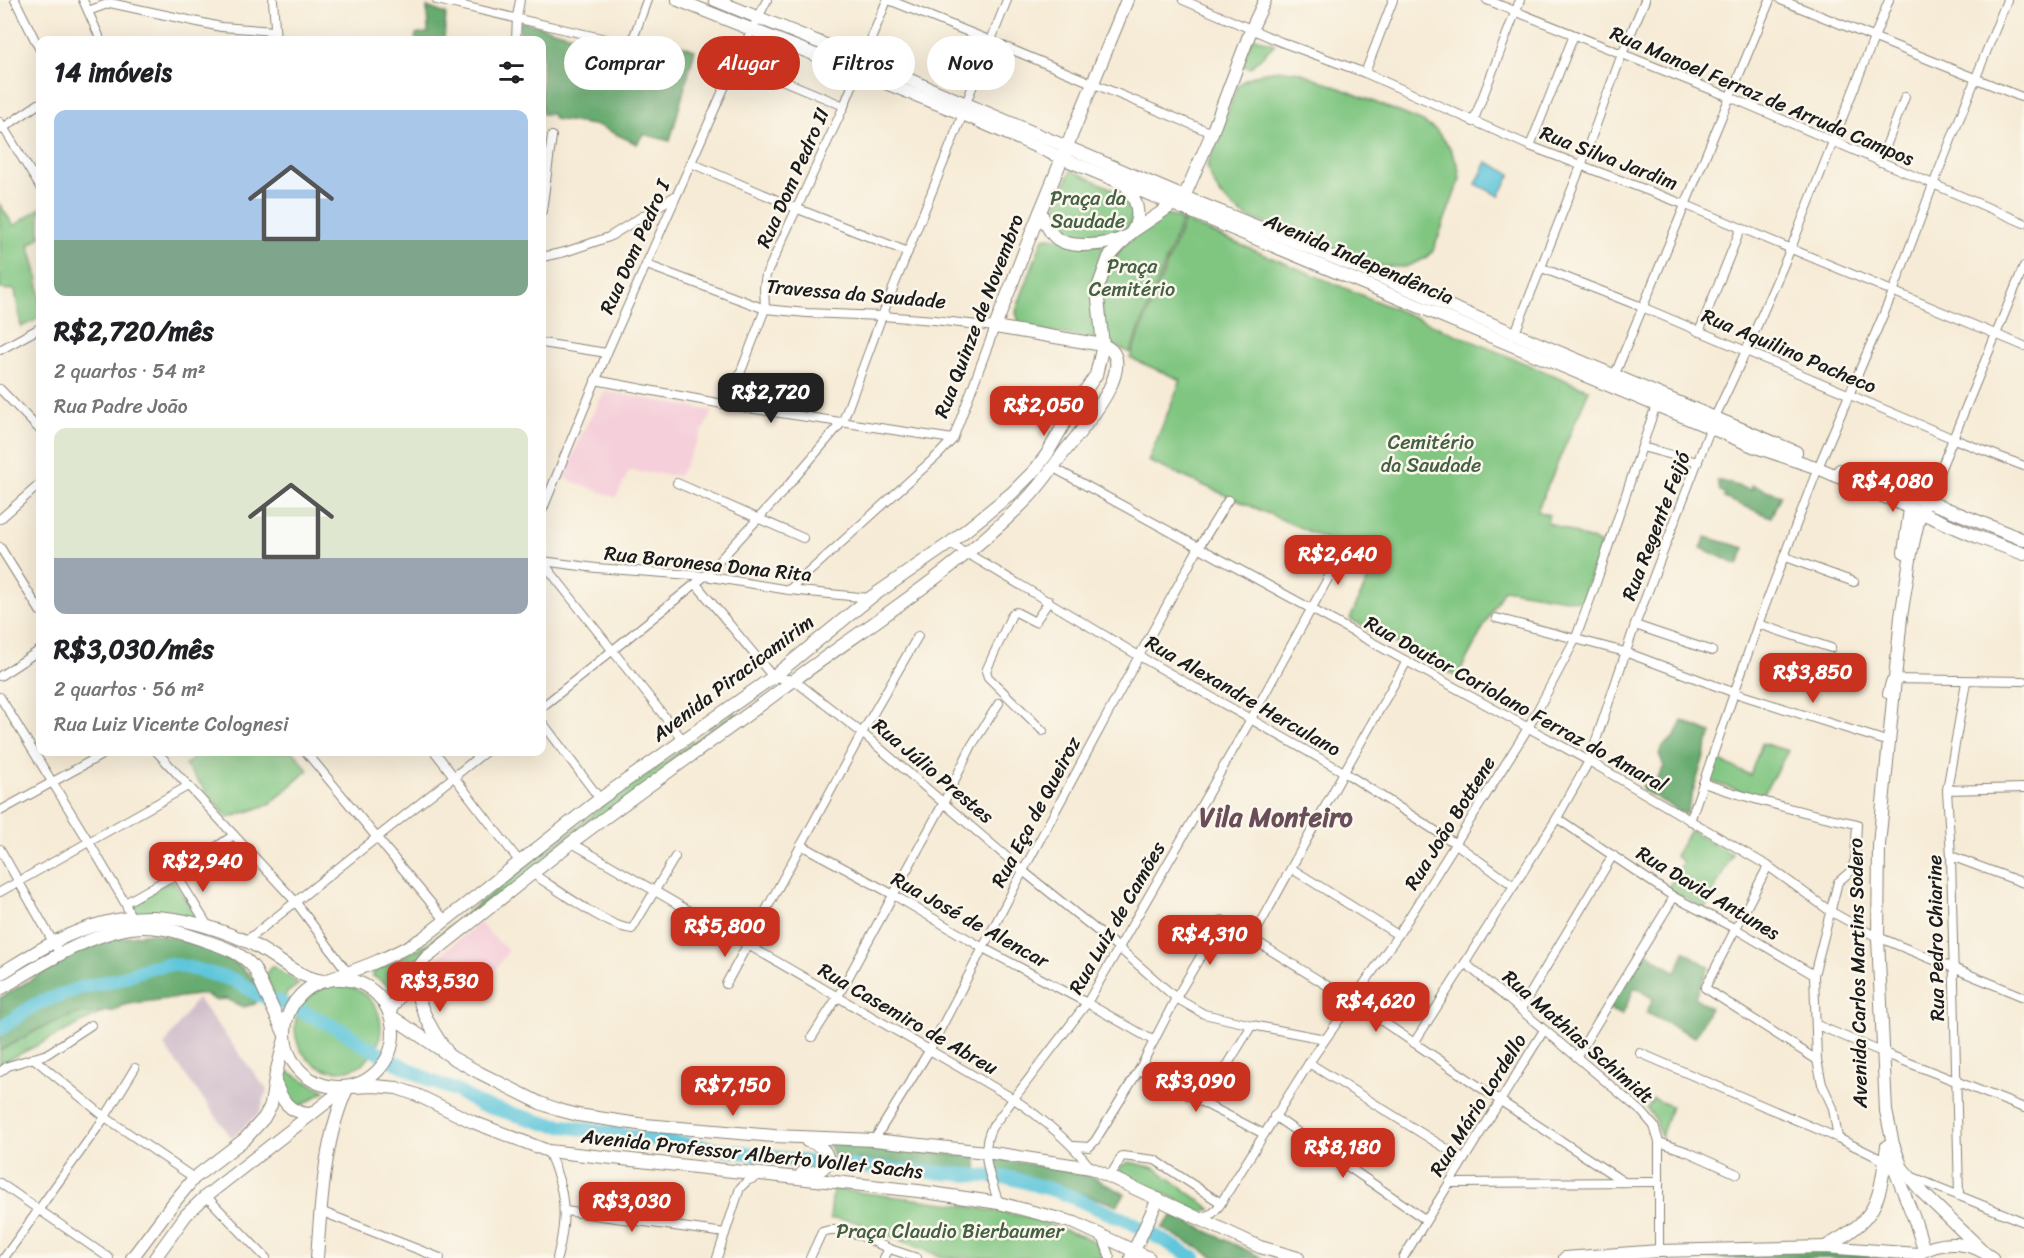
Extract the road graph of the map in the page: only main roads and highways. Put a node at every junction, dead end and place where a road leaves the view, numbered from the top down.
1 (678, 0) edge
2 (715, 0) edge
3 (1127, 0) edge
4 (1265, 0) edge
5 (755, 24) junction
6 (1064, 153) junction
7 (1123, 182) junction
8 (1179, 201) junction
9 (1040, 212) junction
10 (1132, 233) junction
11 (1396, 296) junction
12 (995, 327) joint
13 (1515, 333) junction
14 (1103, 345) junction
15 (1612, 381) junction
16 (1068, 416) junction
17 (1713, 423) junction
18 (1819, 465) junction
19 (1052, 467) junction
20 (1035, 470) junction
21 (1855, 485) junction
22 (1038, 487) junction
23 (1927, 502) junction
24 (1915, 511) junction
25 (2024, 540) edge
26 (2024, 554) edge
27 (870, 598) junction
28 (873, 622) junction
29 (737, 703) junction
30 (746, 717) junction
31 (488, 885) junction
32 (483, 913) junction
33 (133, 922) junction
34 (1876, 936) junction
35 (0, 974) edge
36 (412, 976) junction
37 (351, 977) junction
38 (324, 981) junction
39 (0, 989) edge
40 (390, 1014) junction
41 (285, 1036) junction
42 (1880, 1052) junction
43 (453, 1058) junction
44 (275, 1081) junction
45 (348, 1087) junction
46 (271, 1105) junction
47 (309, 1114) junction
48 (290, 1130) junction
49 (774, 1136) junction
50 (1889, 1162) junction
51 (762, 1175) junction
52 (1158, 1199) junction
53 (1825, 1247) junction
54 (1918, 1254) edge
55 (1132, 1255) edge
56 (1988, 1255) edge
57 (132, 1258) edge
58 (155, 1258) edge
59 (317, 1258) edge
60 (1149, 1258) edge
61 (1298, 1258) edge
62 (1566, 1258) edge

1 - 5 main road, Avenida Independência
2 - 5 main road, Avenida Independência
3 - 6 main road, Rua Quinze de Novembro
4 - 8 main road
5 - 6 main road, Avenida Independência
6 - 7 main road, Avenida Independência
6 - 8 main road, Avenida Independência
6 - 9 main road, Rua Quinze de Novembro
7 - 8 main road, Avenida Independência
7 - 10 main road
8 - 10 main road, Avenida Piracicamirim
8 - 11 main road, Avenida Independência
8 - 13 main road, Avenida Independência
9 - 10 main road
9 - 12 main road, Rua Quinze de Novembro
10 - 14 main road, Avenida Piracicamirim
11 - 13 main road
11 - 15 main road, Avenida Independência
12 - 14 main road, Travessa da Saudade
13 - 15 main road, Avenida Independência
14 - 16 main road, Avenida Piracicamirim
14 - 19 main road, Avenida Piracicamirim
15 - 17 main road, Avenida Independência
15 - 17 main road, Avenida Independência
16 - 19 main road
16 - 20 main road, Avenida Piracicamirim
17 - 18 main road, Avenida Independência
18 - 21 main road, Avenida Independência
18 - 23 main road, Avenida Independência
19 - 22 main road, Avenida Piracicamirim
20 - 22 main road
20 - 27 main road, Avenida Piracicamirim
21 - 23 main road
21 - 24 main road, Avenida Independência
22 - 28 main road, Avenida Piracicamirim
23 - 24 main road, Avenida Carlos Martins Sodero
23 - 25 main road, Avenida Independência
24 - 26 main road, Avenida Independência
24 - 34 main road, Avenida Carlos Martins Sodero
24 - 34 main road, Avenida Carlos Martins Sodero
27 - 28 main road
27 - 29 main road, Avenida Piracicamirim
28 - 30 main road, Avenida Piracicamirim
29 - 30 main road
29 - 31 main road, Avenida Piracicamirim
30 - 32 main road, Avenida Piracicamirim
31 - 32 main road
31 - 37 main road, Avenida Piracicamirim
32 - 36 main road, Avenida Piracicamirim
33 - 35 main road
33 - 38 main road
33 - 39 main road
33 - 41 main road
34 - 42 main road, Avenida Carlos Martins Sodero
36 - 40 main road, Avenida Piracicamirim
36 - 43 main road
37 - 38 main road
37 - 40 main road
38 - 41 main road
40 - 43 main road, Avenida Professor Alberto Vollet Sachs
40 - 45 main road
41 - 44 main road
41 - 45 main road
42 - 50 main road, Avenida Carlos Martins Sodero
42 - 56 main road, Avenida Carlos Martins Sodero
43 - 49 main road, Avenida Professor Alberto Vollet Sachs
44 - 46 main road
44 - 47 main road
45 - 47 main road
45 - 51 main road, Avenida Professor Alberto Vollet Sachs
45 - 59 main road
46 - 48 main road
46 - 57 main road
47 - 48 main road
48 - 58 main road
49 - 51 main road
49 - 52 main road, Avenida Professor Alberto Vollet Sachs
50 - 53 main road
50 - 54 main road
51 - 55 main road, Avenida Professor Alberto Vollet Sachs
52 - 55 main road
52 - 61 main road, Avenida Professor Alberto Vollet Sachs
53 - 54 main road
53 - 62 main road
54 - 56 main road
55 - 60 main road, Avenida Professor Alberto Vollet Sachs

